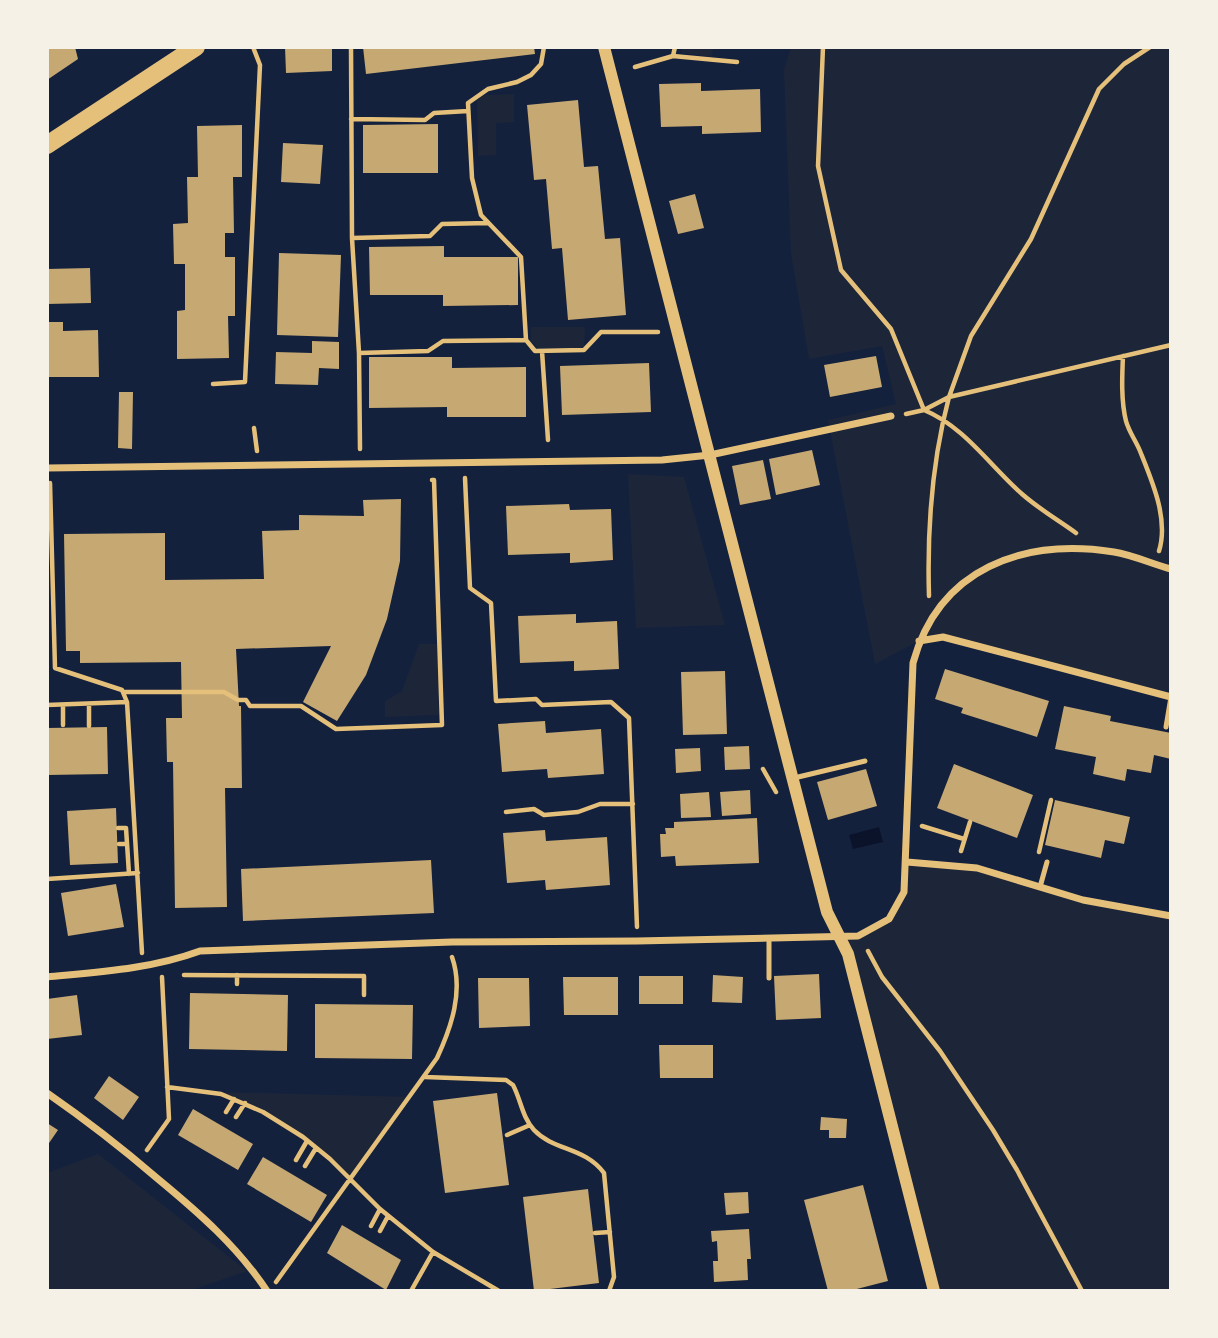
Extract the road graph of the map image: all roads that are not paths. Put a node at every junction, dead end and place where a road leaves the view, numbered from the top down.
1 (604, 47) edge
2 (184, 50) edge
3 (47, 145) edge
4 (891, 416) road end
5 (710, 455) junction
6 (48, 468) edge
7 (1171, 569) edge
8 (919, 641) junction
9 (1171, 696) edge
10 (1166, 727) dead end
11 (865, 761) dead end
12 (794, 778) junction
13 (907, 862) junction
14 (1047, 862) dead end
15 (1040, 887) junction
16 (1171, 916) edge
17 (838, 936) junction
18 (769, 939) junction
19 (47, 977) edge
20 (769, 978) dead end
21 (47, 1093) edge
22 (268, 1291) edge
23 (934, 1291) edge

1 - 5 street
2 - 3 main road
4 - 5 street
5 - 6 street
5 - 12 street
7 - 8 street
8 - 9 street
8 - 13 street
9 - 10 lane
11 - 12 lane
12 - 17 street
13 - 15 street
13 - 17 street
14 - 15 lane
15 - 16 street
17 - 18 street
17 - 23 street
18 - 19 street
18 - 20 lane
21 - 22 street

